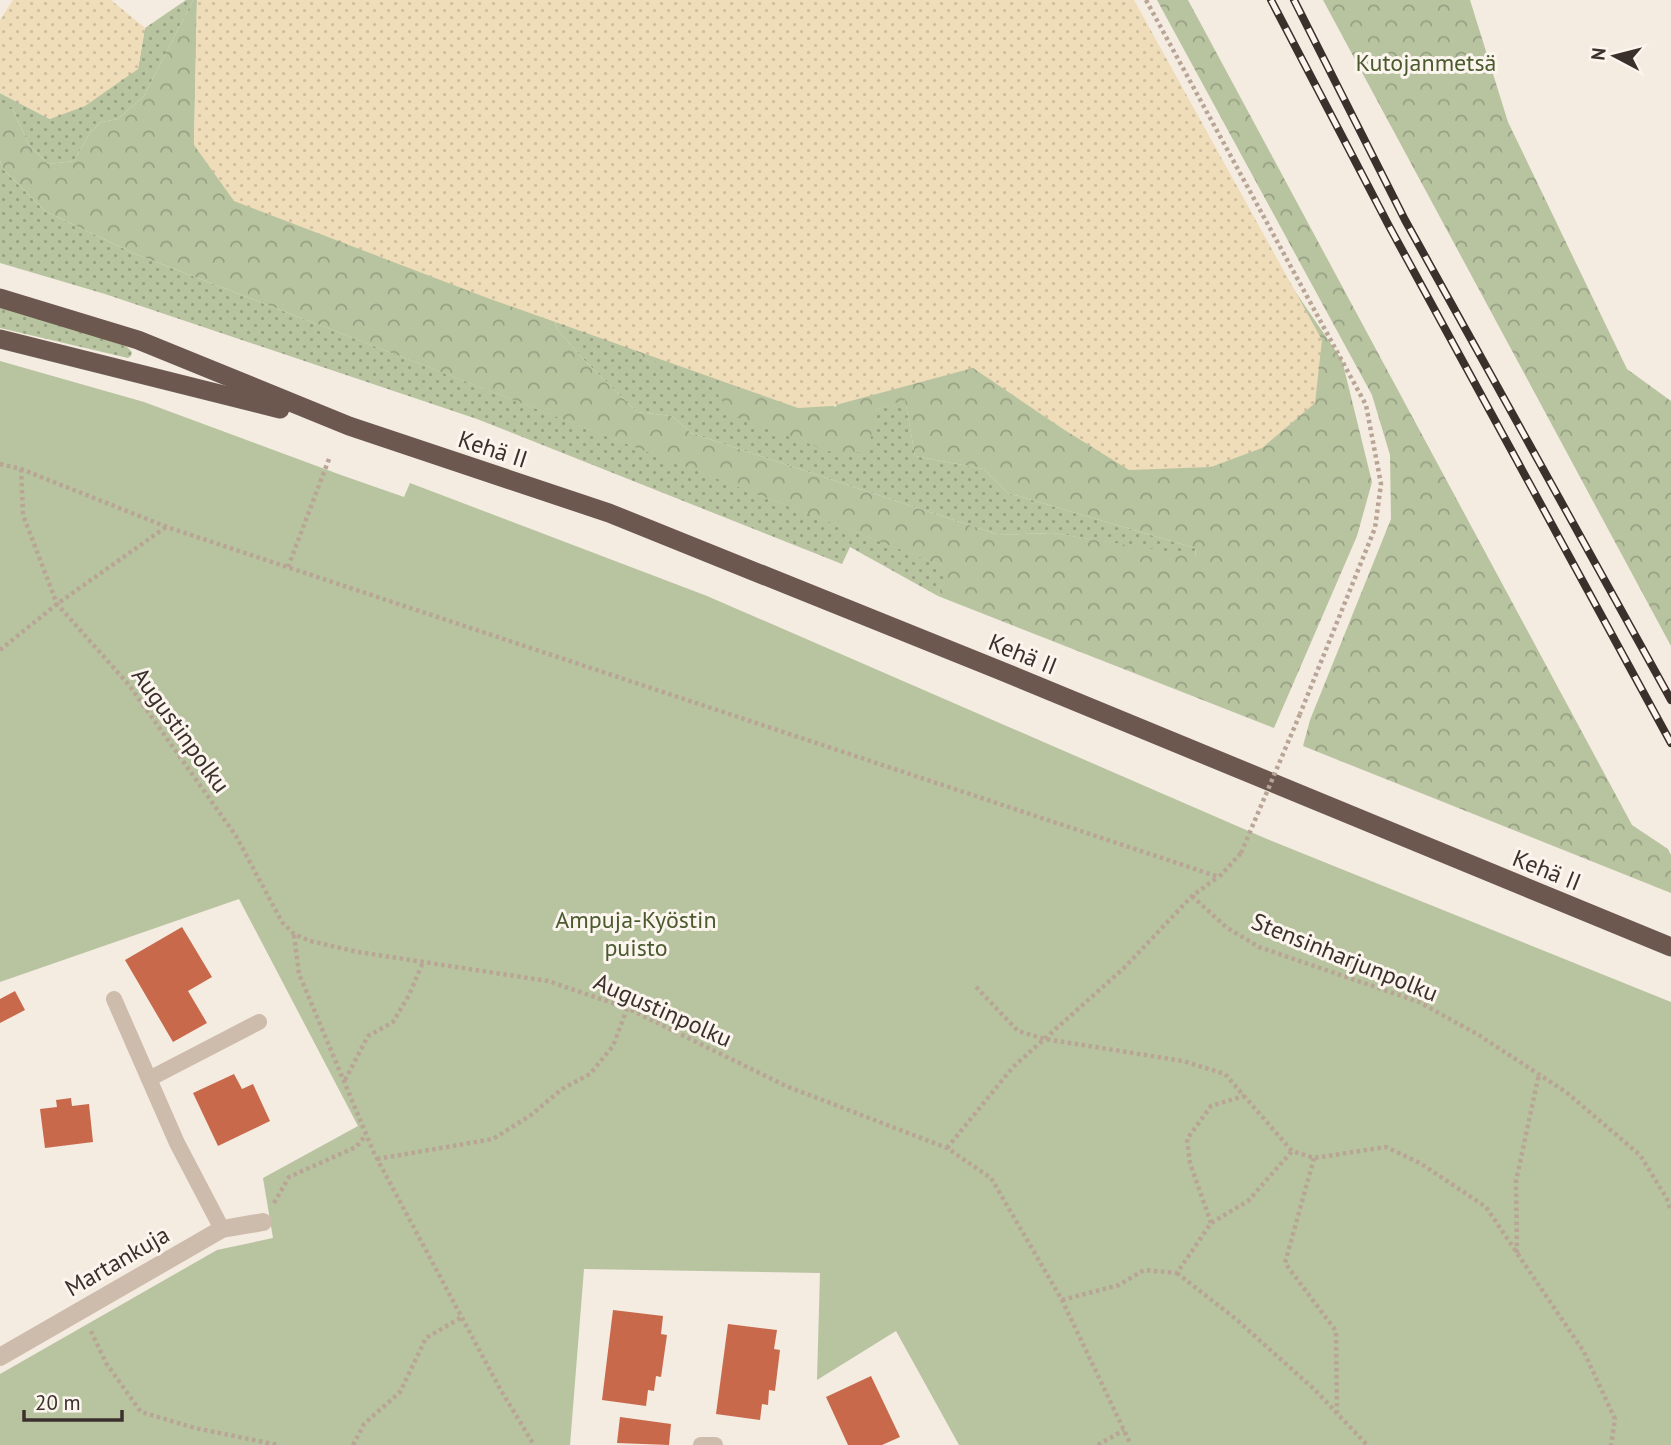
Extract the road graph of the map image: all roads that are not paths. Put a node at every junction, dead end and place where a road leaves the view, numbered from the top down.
1 (0, 298) edge
2 (0, 339) edge
3 (349, 426) junction
4 (1671, 947) edge
5 (114, 999) dead end
6 (259, 1022) dead end
7 (149, 1079) junction
8 (264, 1222) road end
9 (222, 1229) junction
10 (0, 1357) edge
11 (701, 1445) edge
12 (715, 1445) edge

1 - 3 highway, Kehä II
2 - 3 highway, Kehä II
3 - 4 highway, Kehä II
5 - 7 lane
6 - 7 lane
7 - 9 lane
8 - 9 street, Martankuja
9 - 10 street, Martankuja
11 - 12 lane

